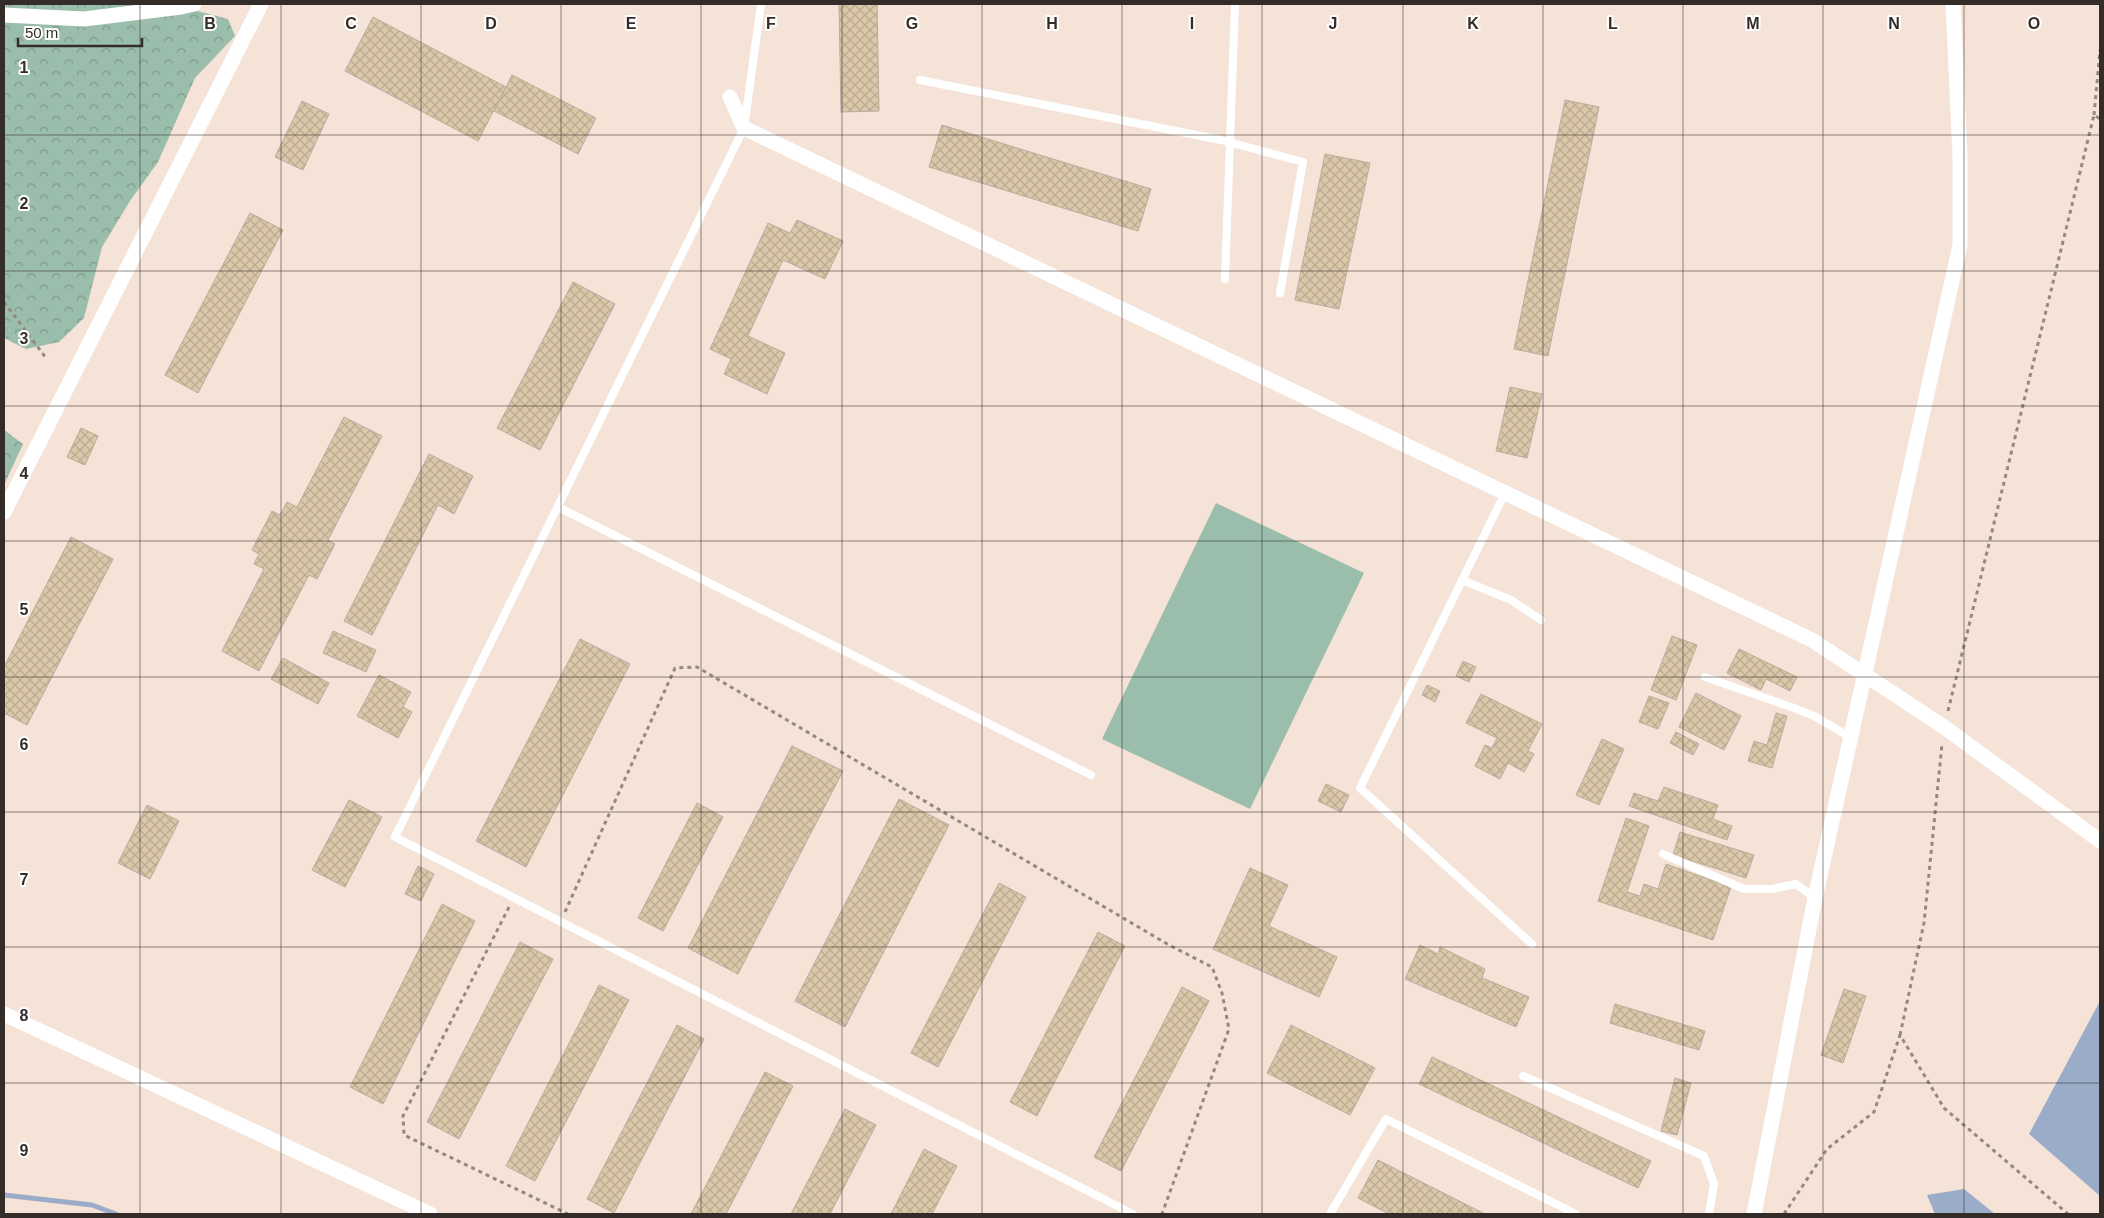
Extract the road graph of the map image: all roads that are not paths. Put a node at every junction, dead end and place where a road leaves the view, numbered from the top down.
1 (194, 4) edge
2 (261, 4) edge
3 (761, 4) edge
4 (1235, 4) edge
5 (1953, 4) edge
6 (4, 16) edge
7 (920, 80) dead end
8 (730, 97) dead end
9 (744, 128) junction
10 (1230, 143) junction
11 (1226, 279) dead end
12 (1280, 292) dead end
13 (1505, 493) junction
14 (558, 507) junction
15 (4, 512) edge
16 (1462, 580) junction
17 (1541, 620) dead end
18 (1864, 674) junction
19 (1705, 677) dead end
20 (1850, 737) junction
21 (1091, 775) dead end
22 (2100, 841) edge
23 (1663, 854) dead end
24 (1815, 898) junction
25 (1532, 944) dead end
26 (4, 1014) edge
27 (1523, 1076) dead end
28 (430, 1214) edge
29 (1133, 1214) edge
30 (1330, 1214) edge
31 (1576, 1214) edge
32 (1709, 1214) edge
33 (1754, 1214) edge

1 - 6 street
2 - 15 street
3 - 9 lane
4 - 10 lane
5 - 18 street
7 - 10 lane
8 - 9 street
9 - 13 street
9 - 14 lane
10 - 11 lane
10 - 12 lane
13 - 16 lane
13 - 18 street
14 - 21 lane
14 - 29 lane
16 - 17 lane
16 - 25 lane
18 - 20 street
18 - 22 street
19 - 20 lane
20 - 24 street
23 - 24 lane
24 - 33 street
26 - 28 street
27 - 32 lane
30 - 31 lane

